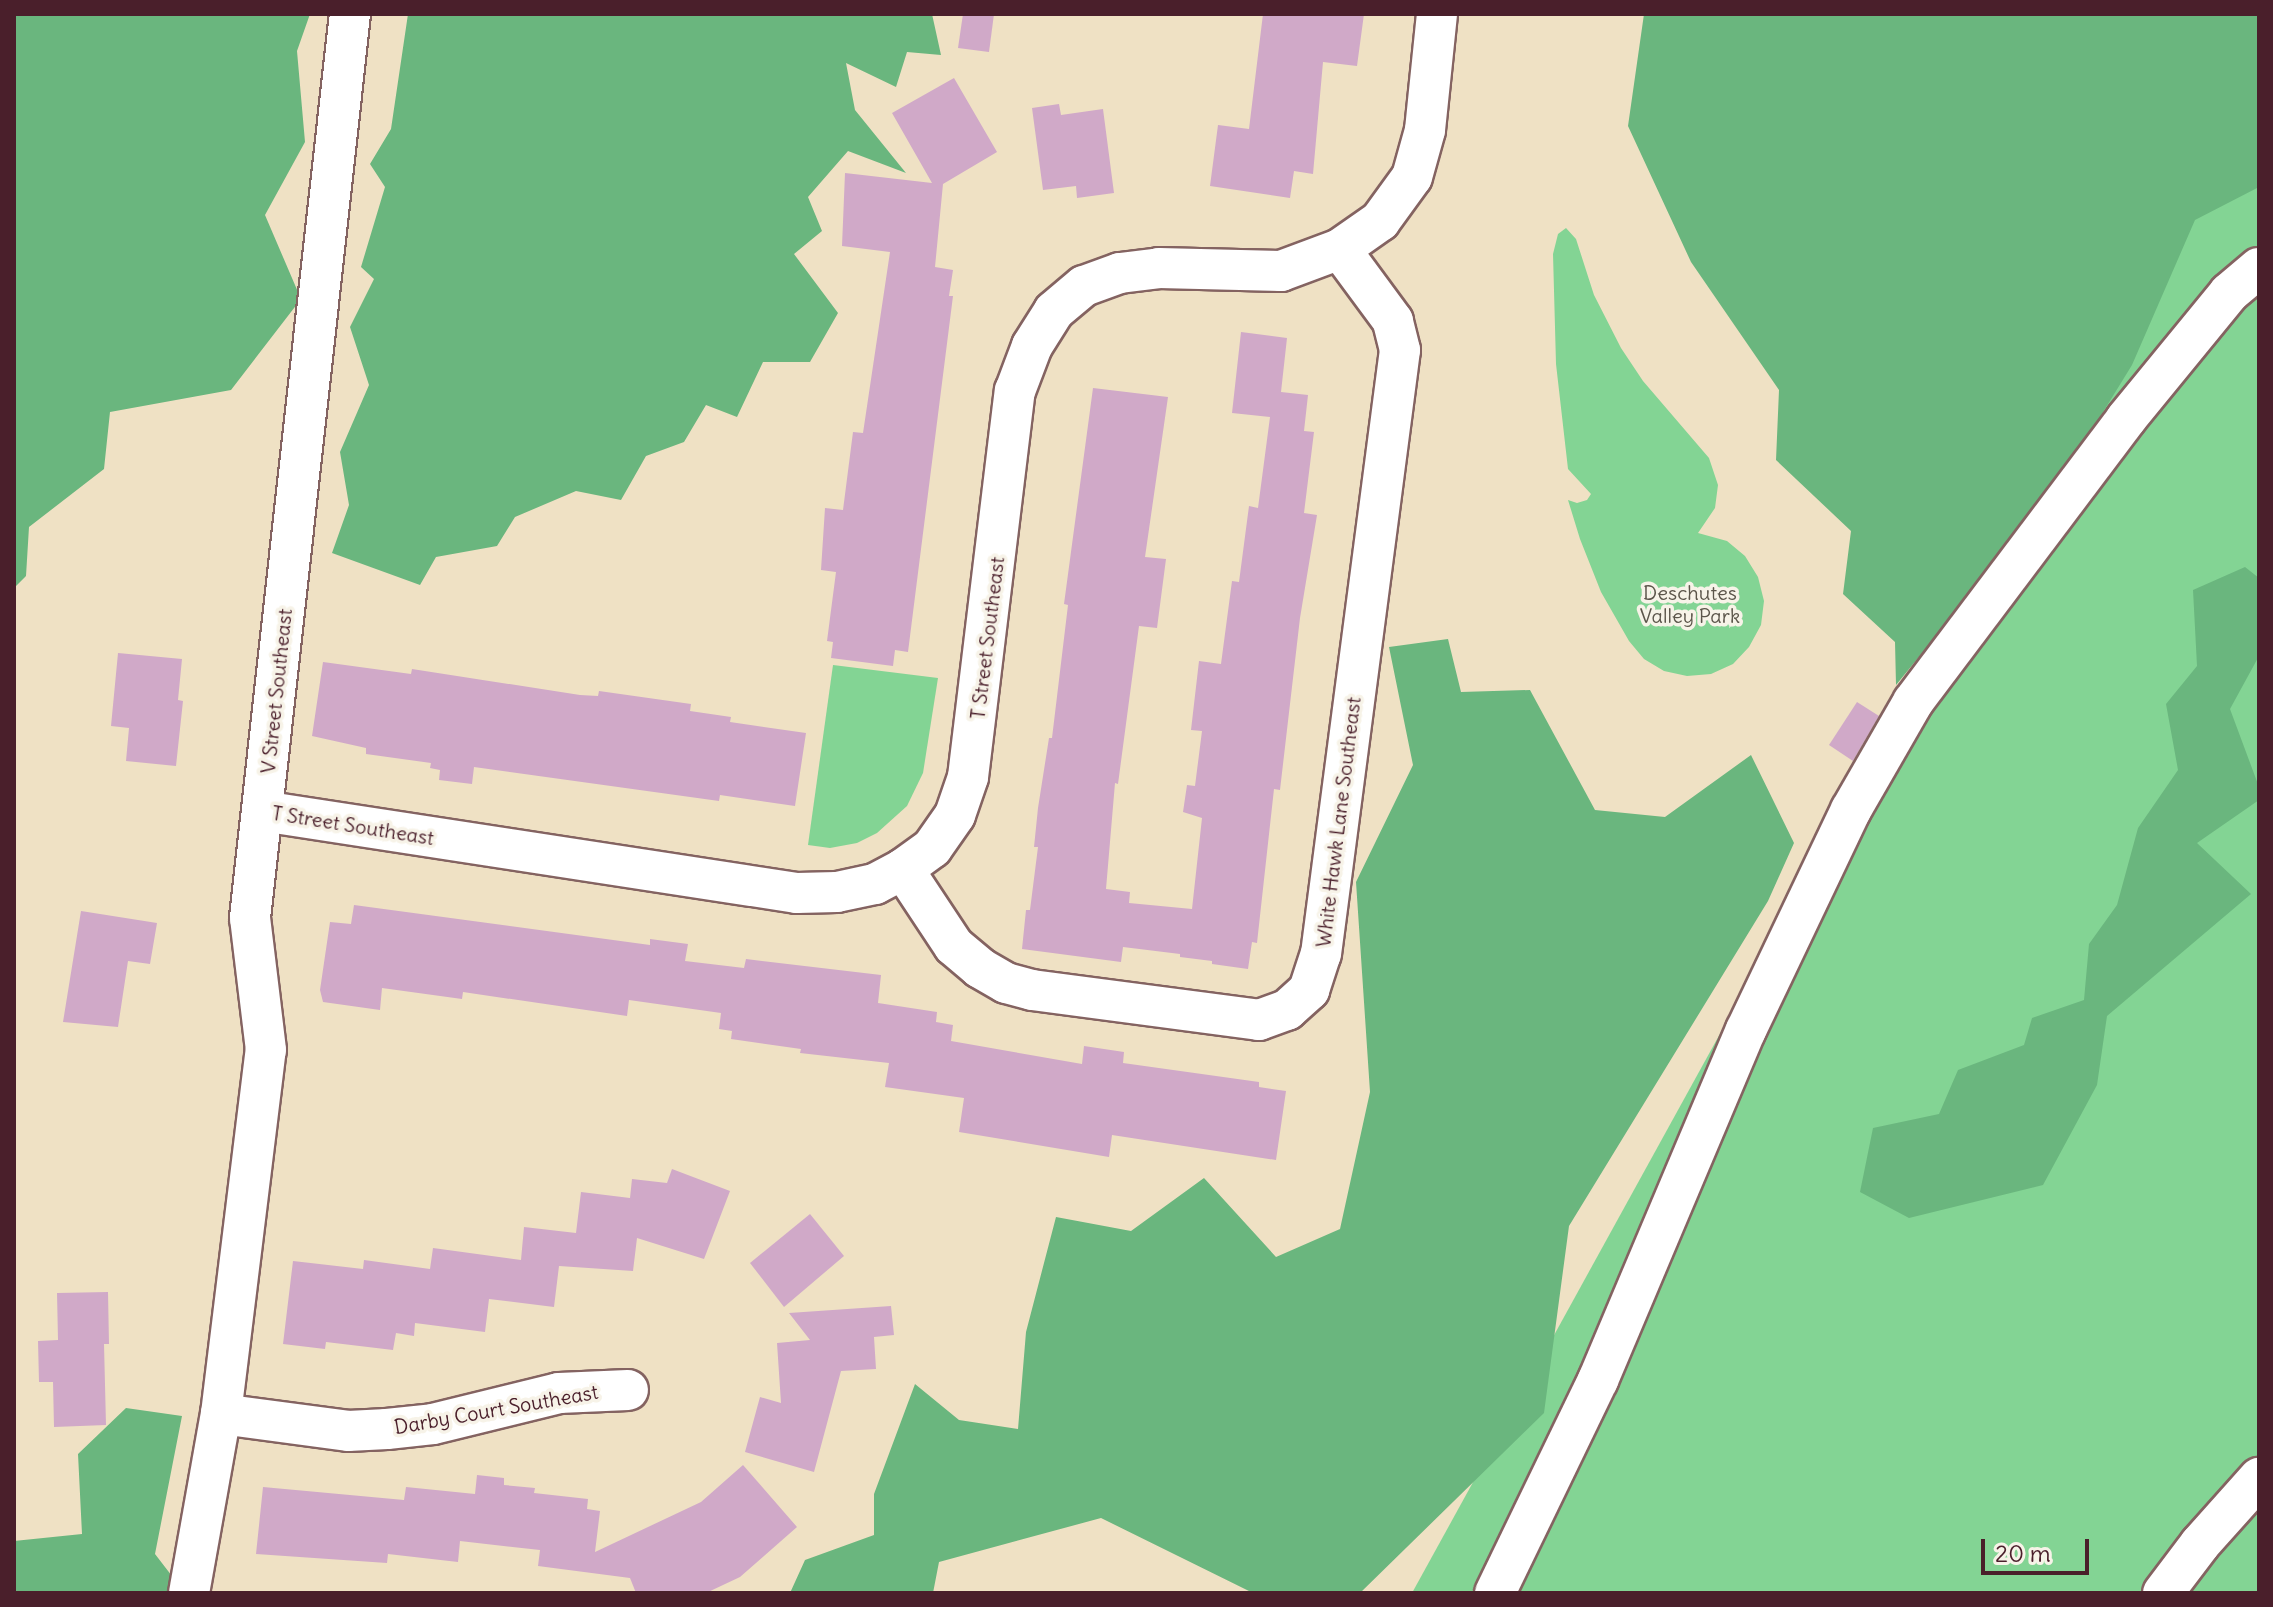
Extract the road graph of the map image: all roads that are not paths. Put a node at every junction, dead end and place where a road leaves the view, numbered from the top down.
1 (350, 14) edge
2 (1437, 14) edge
3 (1340, 249) junction
4 (2259, 268) edge
5 (262, 811) junction
6 (903, 869) junction
7 (628, 1390) dead end
8 (221, 1414) junction
9 (2259, 1478) edge
10 (194, 1577) edge
11 (1495, 1593) edge
12 (2163, 1593) edge

1 - 5 street, V Street Southeast
2 - 3 street, T Street Southeast
3 - 6 street, T Street Southeast
3 - 6 street, White Hawk Lane Southeast
4 - 11 street
5 - 6 street, T Street Southeast
5 - 8 street, V Street Southeast
7 - 8 street, Darby Court Southeast
8 - 10 street, V Street Southeast
9 - 12 street

